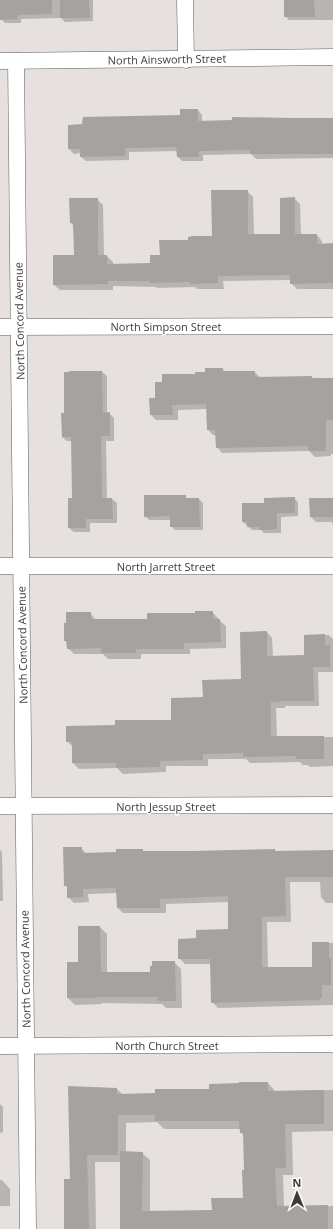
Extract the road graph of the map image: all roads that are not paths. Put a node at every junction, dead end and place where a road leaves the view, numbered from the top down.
1 (185, 0) edge
2 (333, 57) edge
3 (16, 60) junction
4 (186, 60) junction
5 (0, 61) edge
6 (333, 326) edge
7 (0, 327) edge
8 (19, 327) junction
9 (0, 566) edge
10 (21, 566) junction
11 (333, 566) edge
12 (333, 805) edge
13 (0, 806) edge
14 (24, 806) junction
15 (333, 1044) edge
16 (0, 1046) edge
17 (26, 1046) junction
18 (28, 1229) edge

1 - 4 street
2 - 4 street, North Ainsworth Street
3 - 4 street, North Ainsworth Street
3 - 5 street, North Ainsworth Street
3 - 8 street, North Concord Avenue
6 - 8 street, North Simpson Street
7 - 8 street, North Simpson Street
8 - 10 street, North Concord Avenue
9 - 10 street, North Jarrett Street
10 - 11 street, North Jarrett Street
10 - 14 street, North Concord Avenue
12 - 14 street, North Jessup Street
13 - 14 street, North Jessup Street
14 - 17 street, North Concord Avenue
15 - 17 street, North Church Street
16 - 17 street, North Church Street
17 - 18 street, North Concord Avenue

